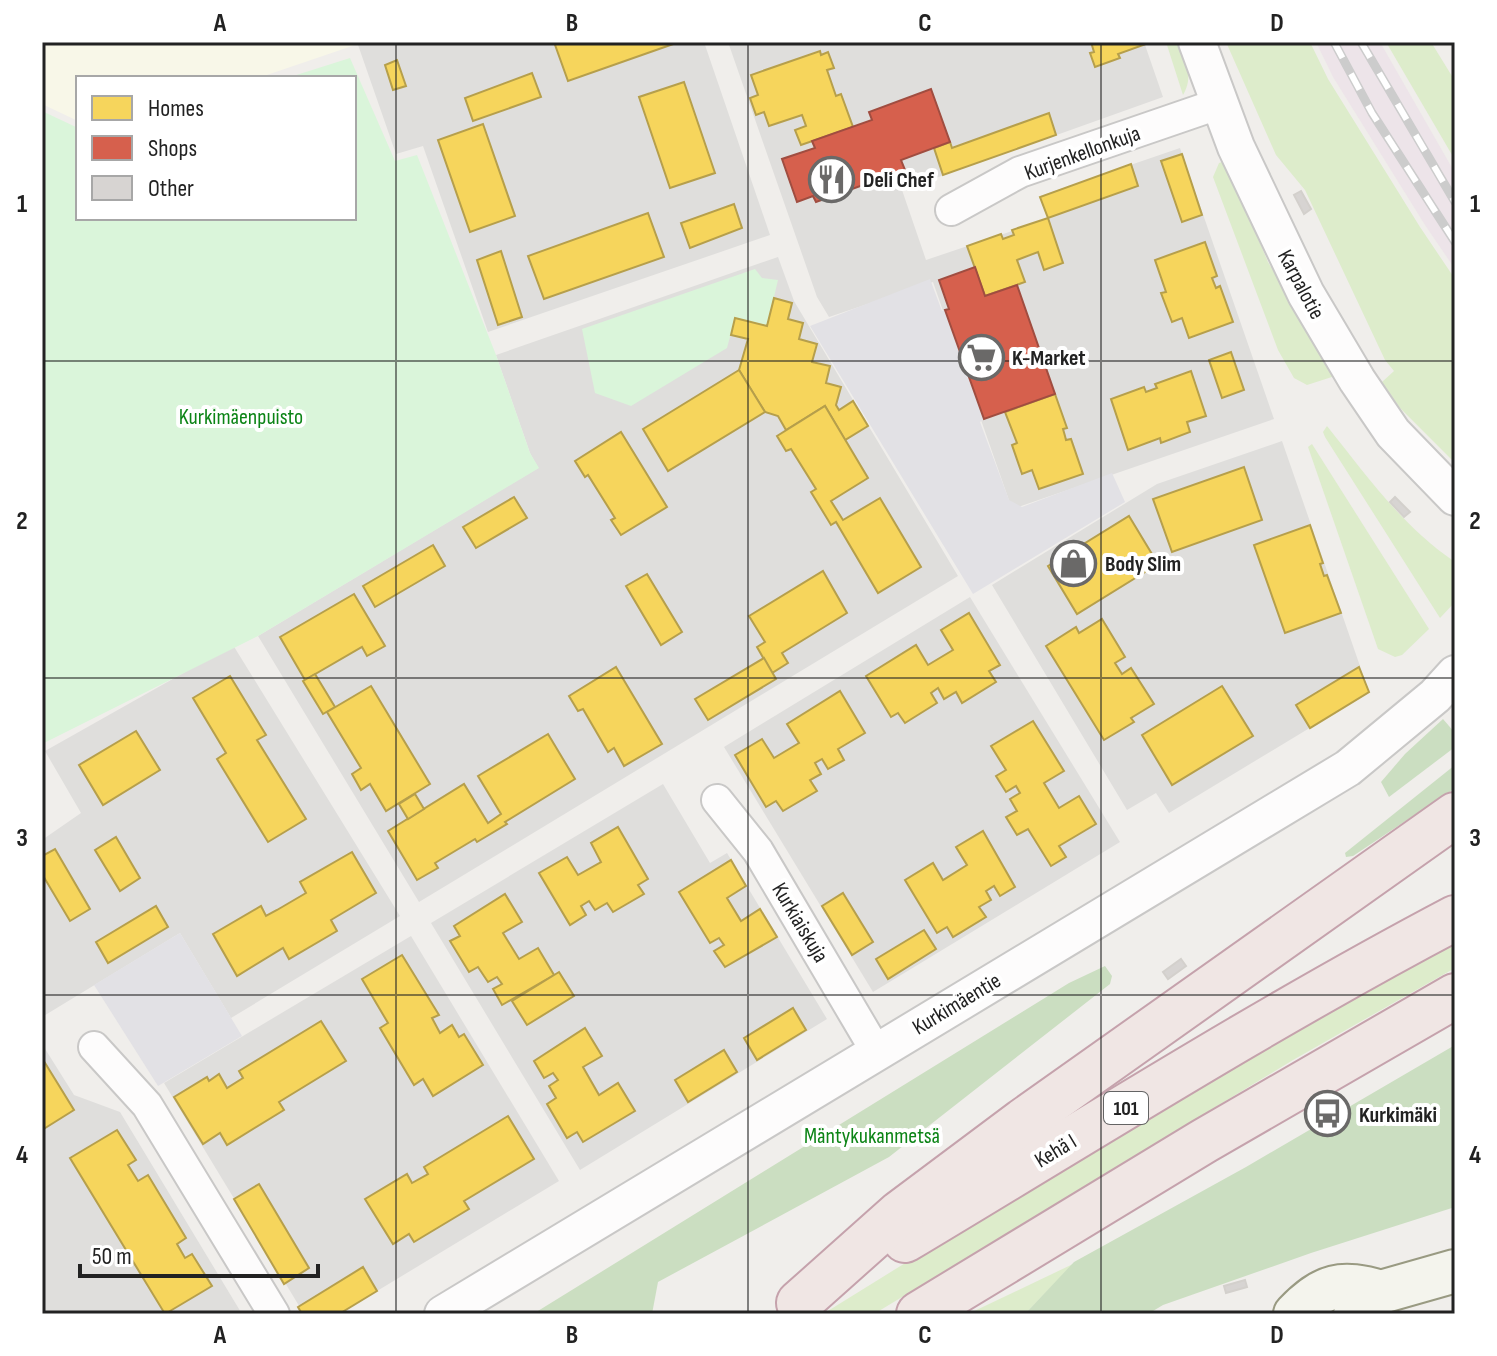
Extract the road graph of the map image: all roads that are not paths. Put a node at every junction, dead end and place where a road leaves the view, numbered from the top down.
1 (1197, 42) edge
2 (1218, 104) junction
3 (951, 210) dead end
4 (1455, 497) edge
5 (1455, 674) edge
6 (717, 800) dead end
7 (1455, 815) edge
8 (1455, 918) edge
9 (1455, 996) edge
10 (94, 1047) dead end
11 (876, 1051) junction
12 (1455, 1271) edge
13 (1368, 1303) edge
14 (790, 1309) edge
15 (274, 1314) edge
16 (443, 1314) edge
17 (919, 1314) edge
18 (1295, 1314) edge

1 - 2 street, Karpalotie
2 - 3 street, Kurjenkellonkuja
2 - 4 street, Karpalotie
5 - 11 street, Kurkimäentie
6 - 11 street, Kurkiaiskuja
7 - 14 highway
8 - 14 highway, Kehä I / 101
9 - 17 highway
10 - 15 street
11 - 16 street, Kurkimäentie
12 - 13 main road
13 - 18 main road

